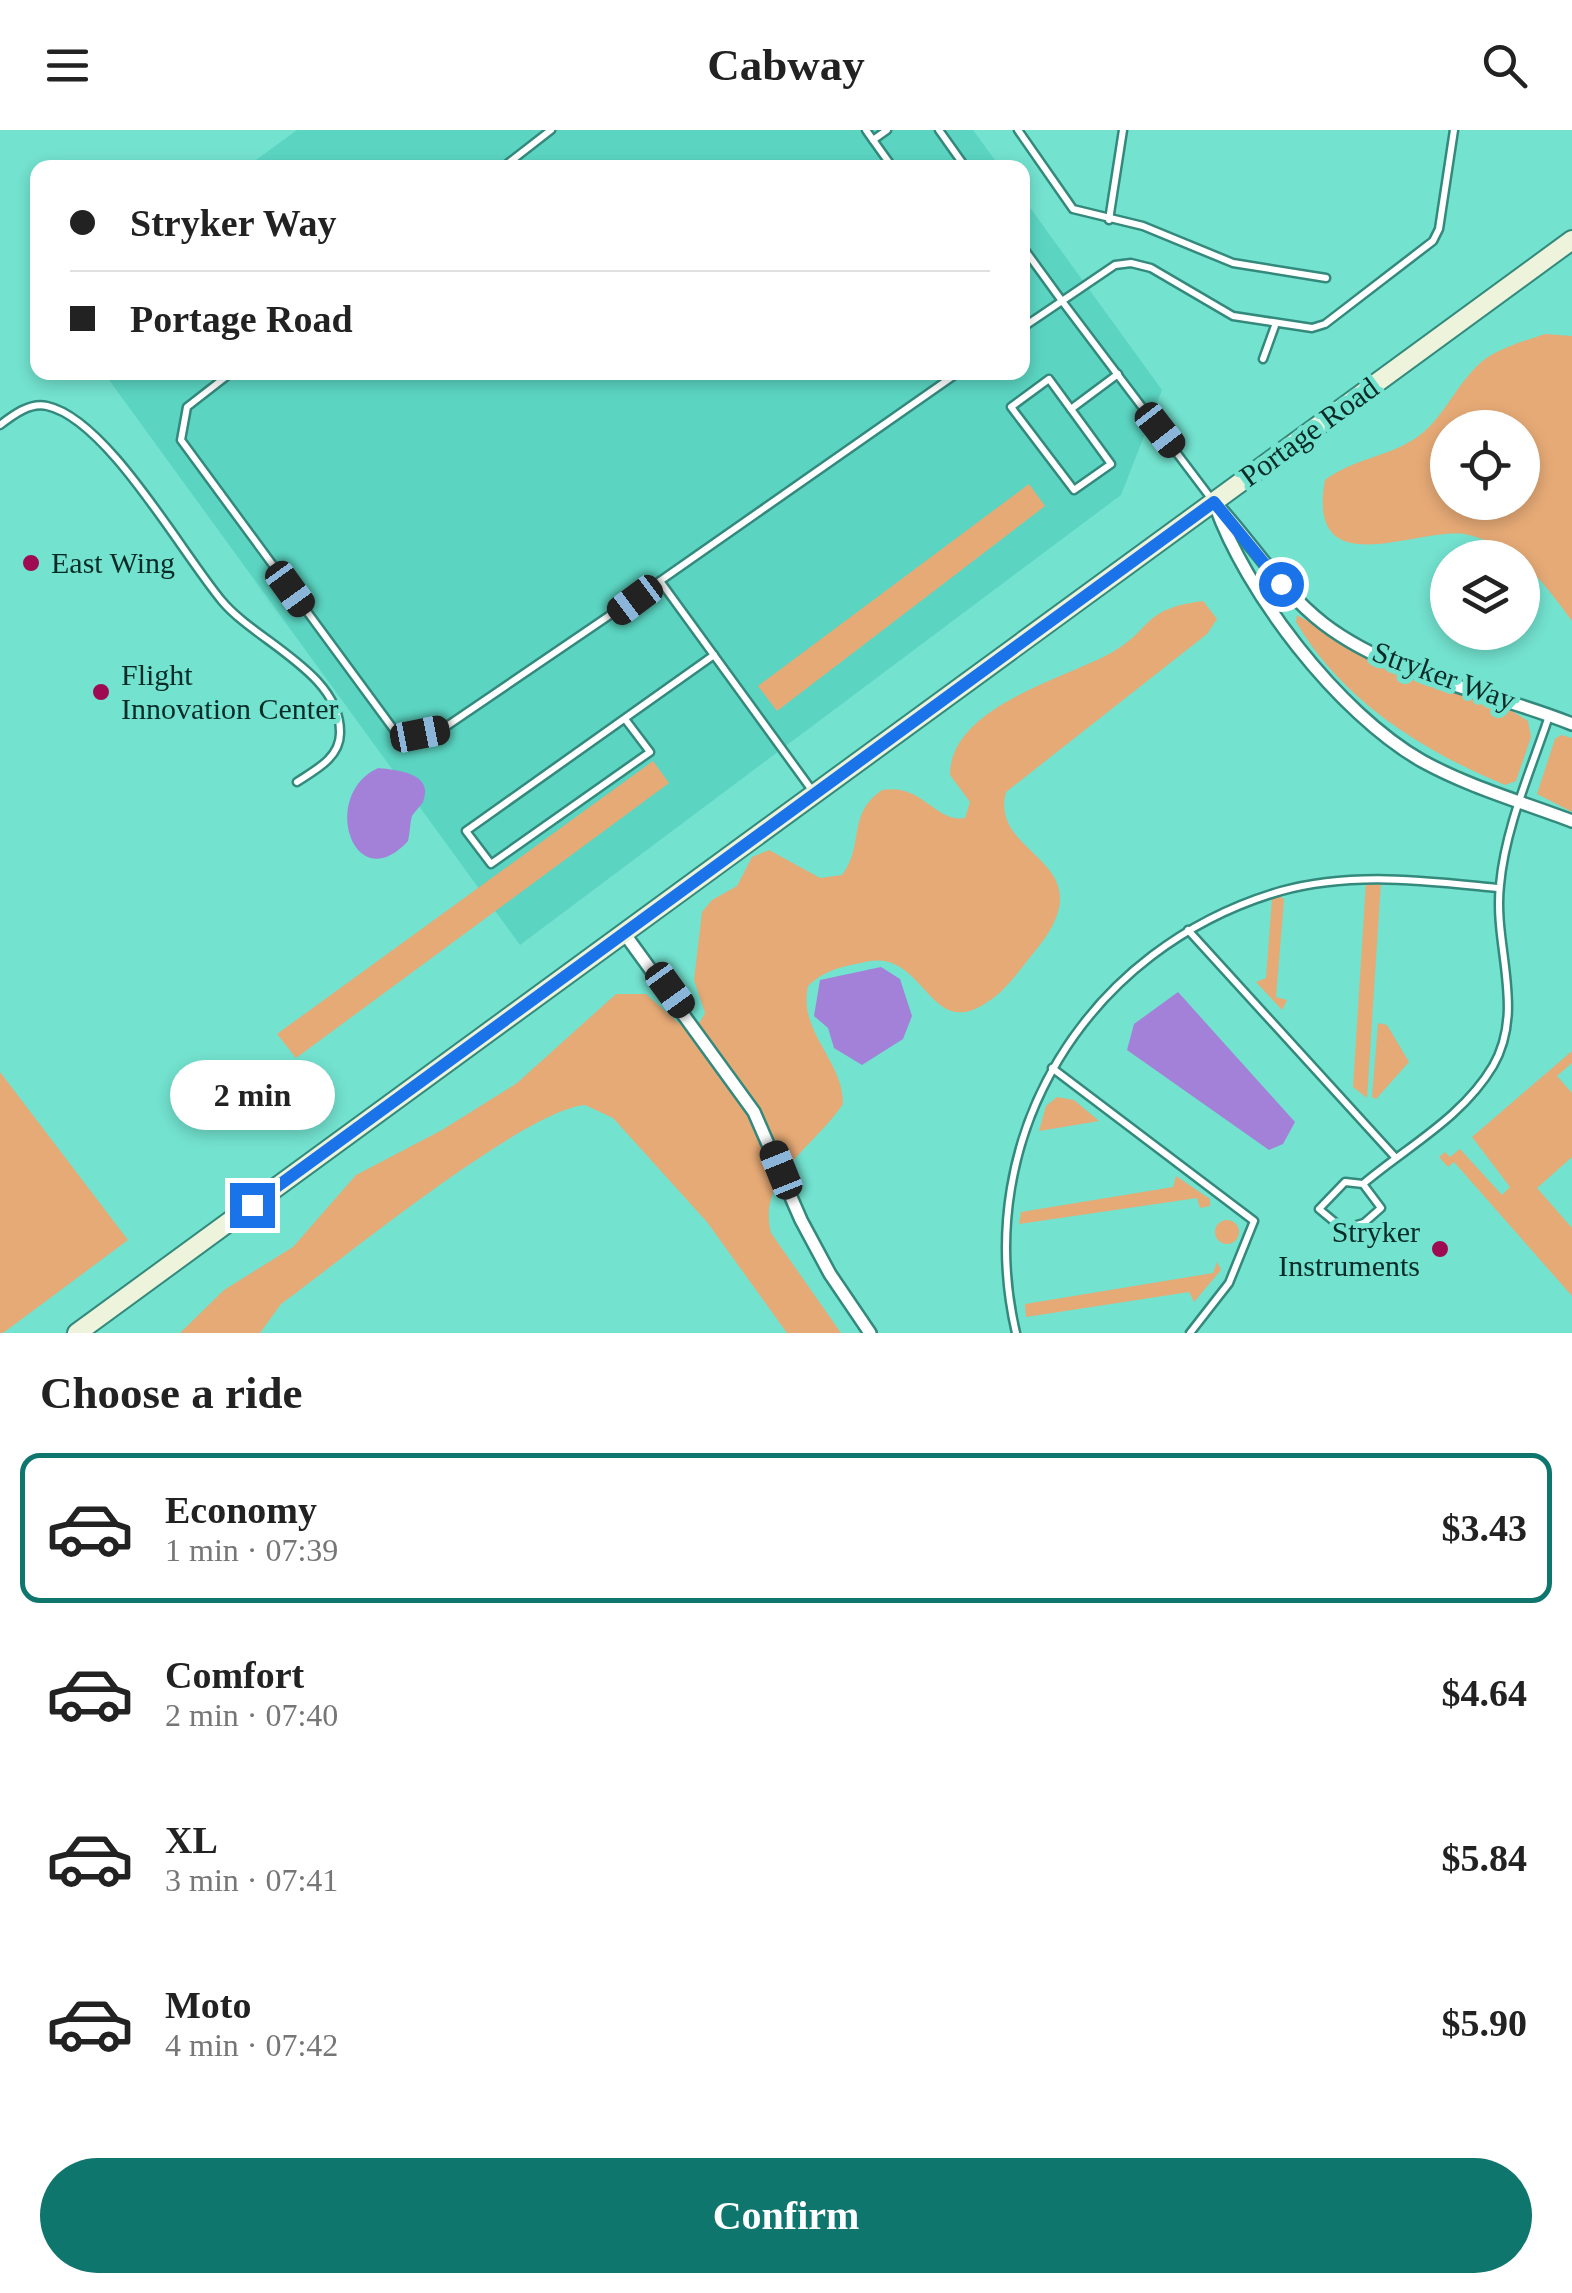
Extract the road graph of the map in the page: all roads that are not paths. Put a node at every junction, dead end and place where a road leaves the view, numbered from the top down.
1 (551, 130) edge
2 (866, 130) edge
3 (887, 130) edge
4 (939, 130) edge
5 (1018, 130) edge
6 (1123, 130) edge
7 (1454, 130) edge
8 (873, 140) junction
9 (512, 160) edge
10 (887, 160) edge
11 (960, 160) edge
12 (1109, 220) junction
13 (1572, 240) edge
14 (1030, 257) edge
15 (1326, 278) dead end
16 (1062, 301) junction
17 (1030, 323) edge
18 (1276, 323) junction
19 (1264, 358) dead end
20 (1118, 374) junction
21 (221, 380) edge
22 (948, 380) edge
23 (1072, 409) junction
24 (0, 425) edge
25 (1214, 502) junction
26 (660, 581) junction
27 (714, 655) junction
28 (1550, 714) junction
29 (625, 719) junction
30 (1572, 724) edge
31 (297, 782) dead end
32 (815, 794) junction
33 (1520, 801) junction
34 (1572, 821) edge
35 (1499, 888) junction
36 (1188, 930) junction
37 (624, 933) junction
38 (1052, 1068) junction
39 (1395, 1158) junction
40 (1364, 1184) junction
41 (77, 1333) edge
42 (870, 1333) edge
43 (1016, 1333) edge
44 (1190, 1333) edge

1 - 9 lane
2 - 8 lane
3 - 8 lane
4 - 11 lane
5 - 12 lane
6 - 12 lane
7 - 18 lane
8 - 10 lane
12 - 15 lane
13 - 25 main road, Portage Road
14 - 16 lane
16 - 17 lane
16 - 18 lane
16 - 20 lane
18 - 19 lane
20 - 23 lane
20 - 25 lane
21 - 26 lane
22 - 26 lane
23 - 23 lane
24 - 31 lane
25 - 28 street, Stryker Way
25 - 32 main road, Portage Road
25 - 33 street, Stryker Way
26 - 27 lane
27 - 29 lane
27 - 32 lane
28 - 30 street, Stryker Way
28 - 33 lane
29 - 29 lane
32 - 37 main road, Portage Road
33 - 34 street, Stryker Way
33 - 35 lane
35 - 36 lane
35 - 39 lane
36 - 38 lane
36 - 39 lane
37 - 41 main road, Portage Road
37 - 42 street
38 - 43 lane
38 - 44 lane
39 - 40 lane
40 - 40 lane

